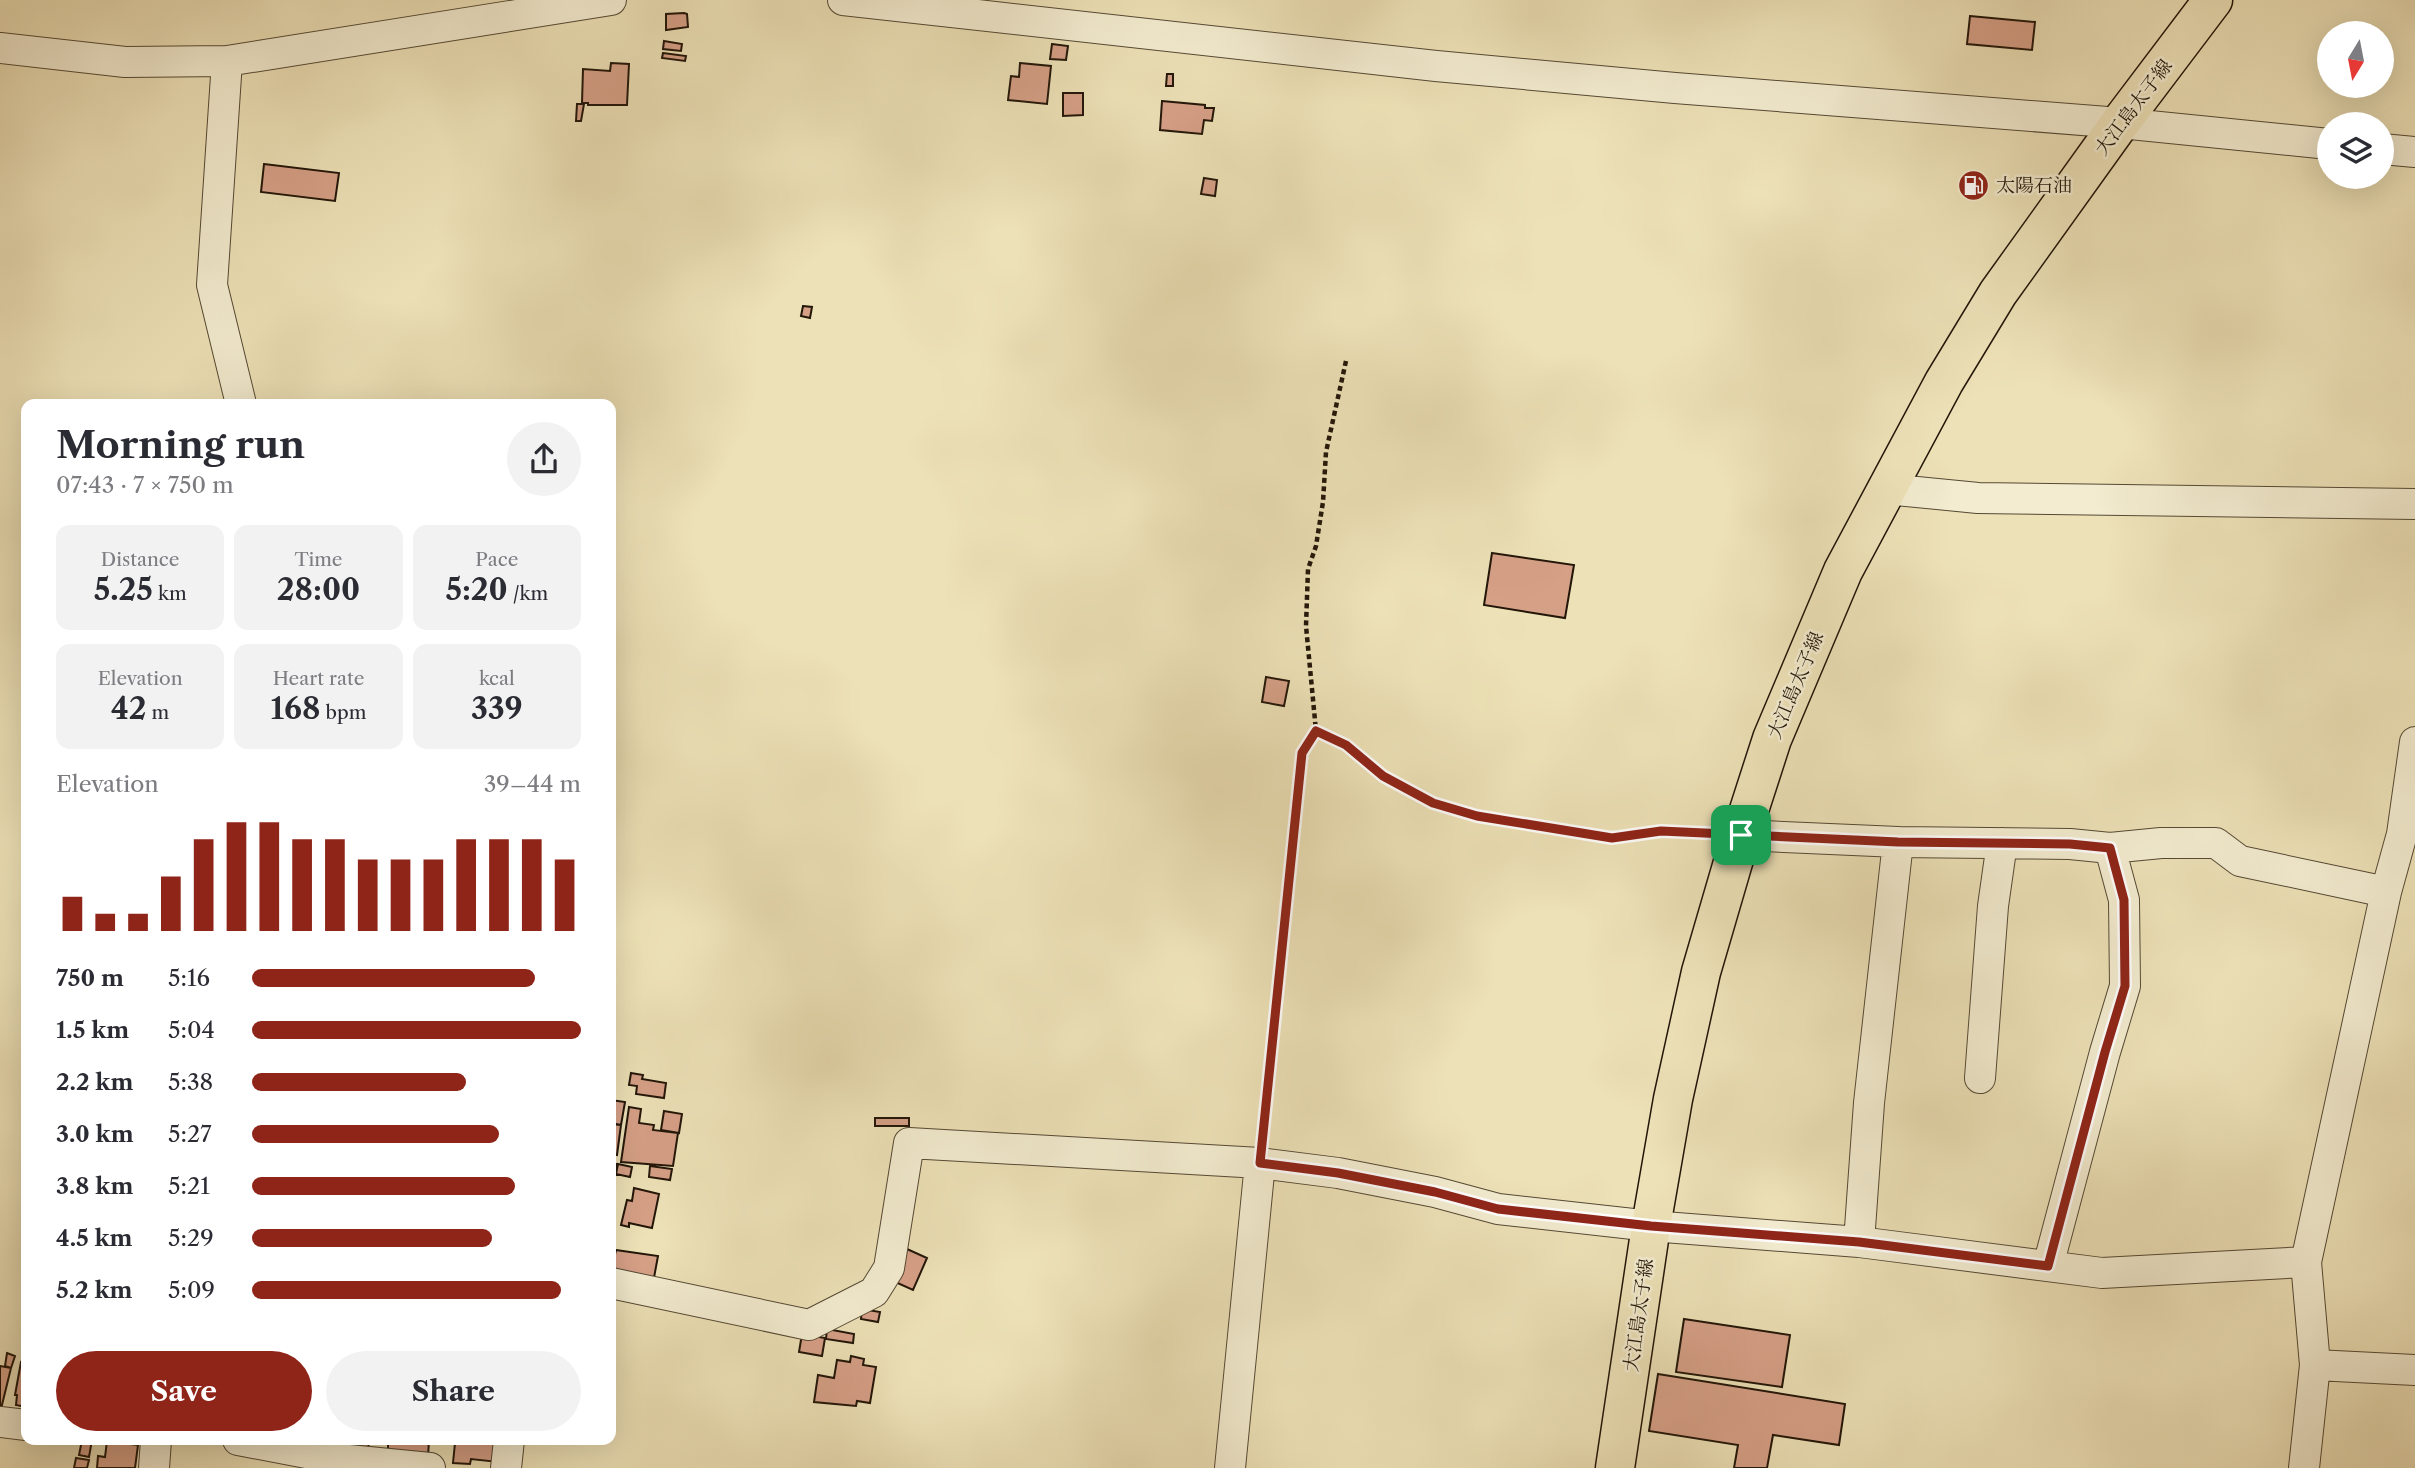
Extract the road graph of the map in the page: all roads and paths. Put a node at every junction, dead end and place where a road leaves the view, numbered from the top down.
1 (611, 0) edge
2 (843, 0) edge
3 (2213, 0) edge
4 (0, 48) edge
5 (227, 61) junction
6 (2120, 123) junction
7 (2317, 143) edge
8 (2394, 150) edge
9 (2415, 152) edge
10 (1346, 361) dead end
11 (240, 399) edge
12 (1886, 489) junction
13 (2415, 504) edge
14 (1316, 731) junction
15 (2415, 742) edge
16 (1741, 835) junction
17 (2409, 835) edge
18 (1898, 842) junction
19 (2002, 843) junction
20 (2110, 848) junction
21 (2386, 892) junction
22 (1980, 1078) dead end
23 (1260, 1163) junction
24 (1651, 1226) junction
25 (1859, 1242) junction
26 (2306, 1262) junction
27 (2048, 1266) junction
28 (616, 1284) edge
29 (2315, 1365) junction
30 (2415, 1370) edge
31 (0, 1422) edge
32 (21, 1424) edge
33 (156, 1445) edge
34 (270, 1445) edge
35 (508, 1445) edge
36 (339, 1456) edge
37 (154, 1468) edge
38 (430, 1468) edge
39 (506, 1468) edge
40 (1230, 1468) edge
41 (1615, 1468) edge
42 (2304, 1468) edge

1 - 5 street
2 - 6 street
3 - 6 main road, 大江島太子線
4 - 5 street
5 - 11 street
6 - 7 street
6 - 12 main road, 大江島太子線
8 - 9 street
10 - 14 path
12 - 13 street
12 - 16 main road, 大江島太子線
14 - 16 path
14 - 23 path
15 - 17 street
16 - 18 street
16 - 24 main road, 大江島太子線
17 - 21 street
18 - 19 street
18 - 25 street
19 - 20 street
19 - 22 street
20 - 21 street
20 - 27 street
21 - 26 street
23 - 24 street
23 - 28 street
23 - 40 street
24 - 25 street
24 - 41 main road, 大江島太子線
25 - 27 street
26 - 27 street
26 - 29 street
29 - 30 street
29 - 42 street
31 - 32 street
33 - 37 street
34 - 36 street
35 - 39 street
36 - 38 street

